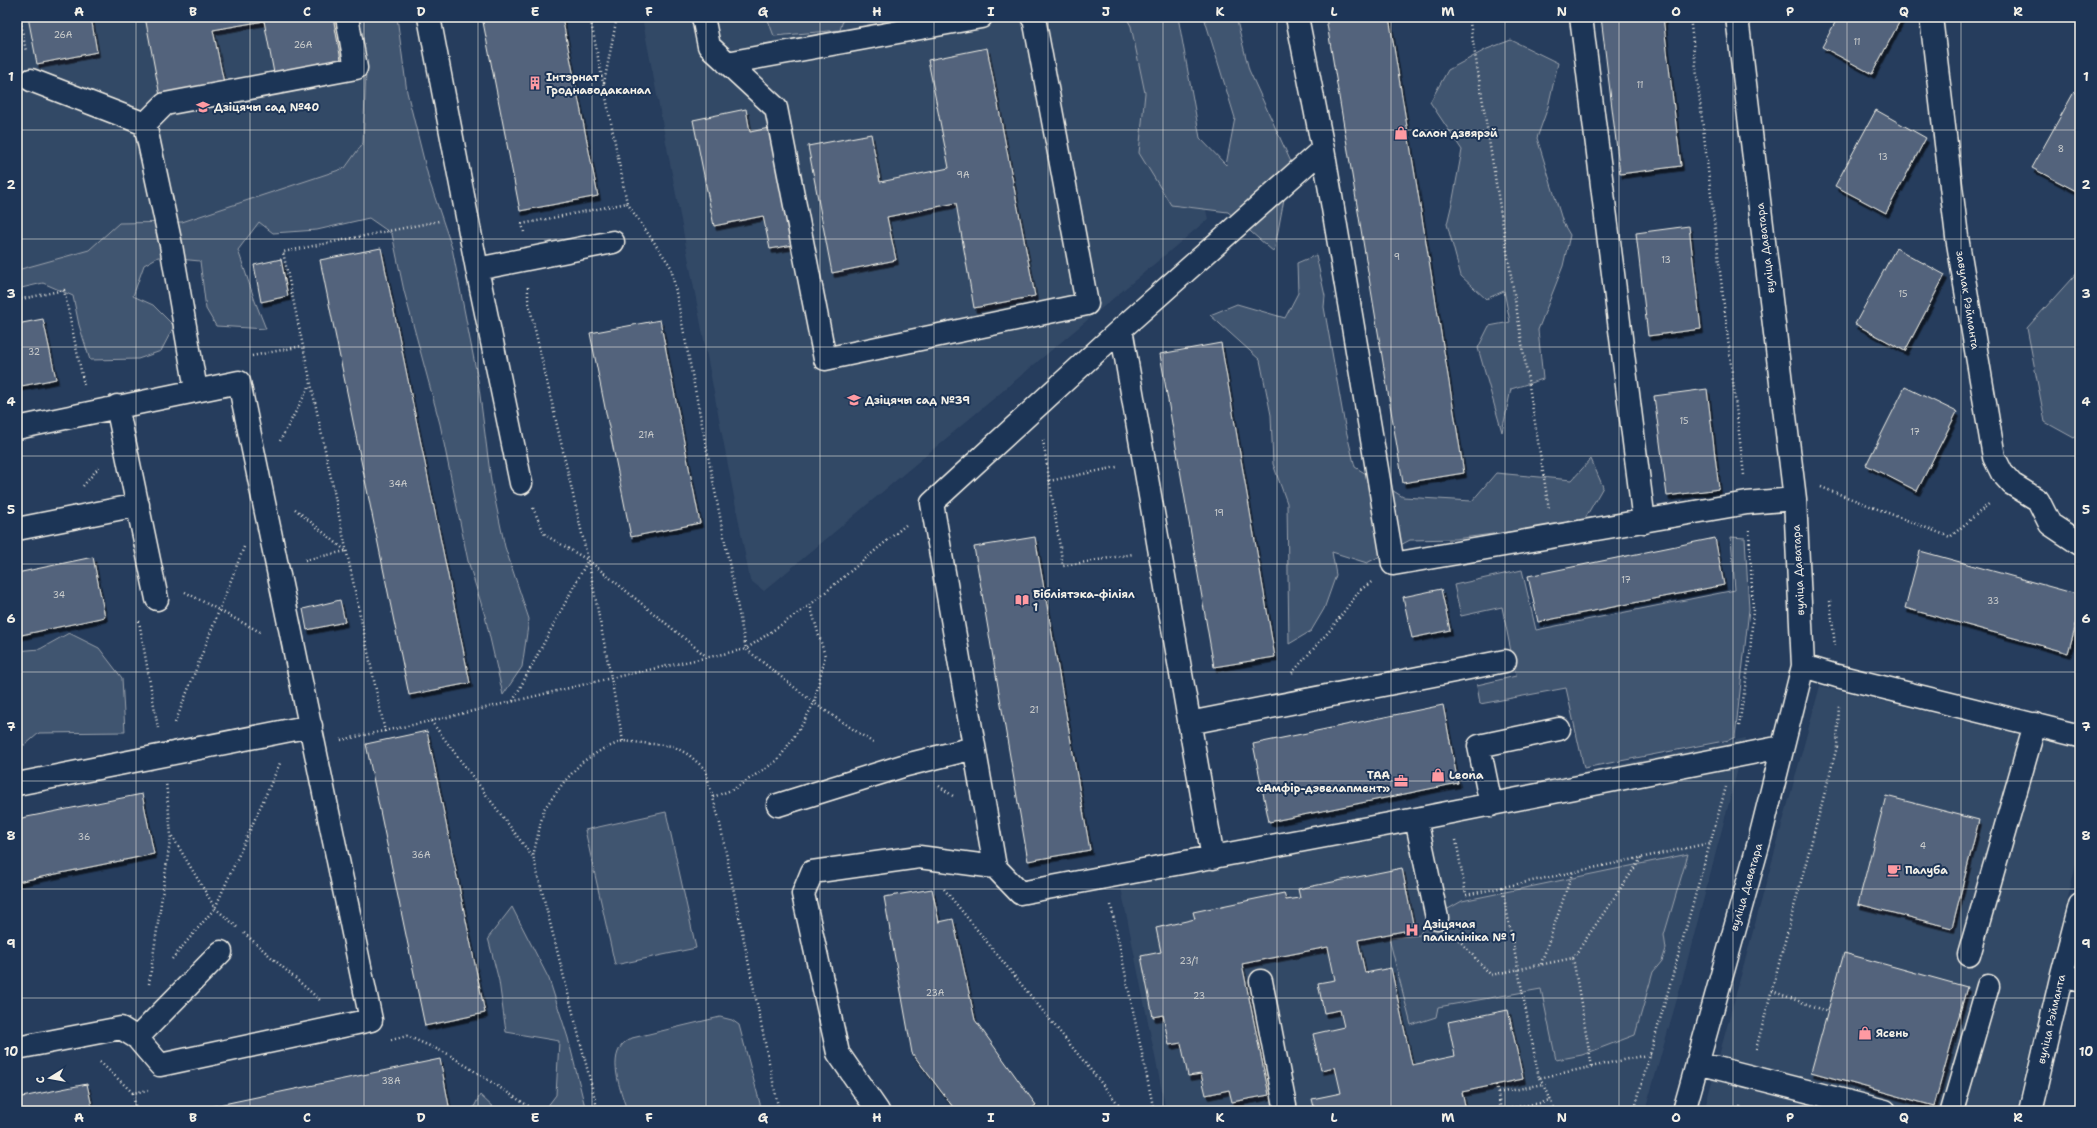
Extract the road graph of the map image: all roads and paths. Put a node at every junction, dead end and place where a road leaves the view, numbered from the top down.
1 (20, 17) edge
2 (347, 17) edge
3 (429, 17) edge
4 (590, 17) edge
5 (617, 17) edge
6 (703, 17) edge
7 (981, 17) edge
8 (1032, 17) edge
9 (1297, 17) edge
10 (1469, 17) edge
11 (1581, 17) edge
12 (1690, 17) edge
13 (1737, 17) edge
14 (1931, 17) edge
15 (727, 63) junction
16 (31, 80) joint
17 (604, 85) junction
18 (144, 124) junction
19 (1323, 150) junction
20 (627, 203) junction
21 (467, 215) junction
22 (613, 242) dead end
23 (528, 259) junction
24 (477, 269) junction
25 (17, 300) edge
26 (1121, 329) junction
27 (310, 384) junction
28 (85, 389) dead end
29 (196, 390) junction
30 (1038, 405) junction
31 (117, 406) junction
32 (17, 428) edge
33 (124, 438) junction
34 (1144, 462) junction
35 (259, 480) junction
36 (1049, 481) junction
37 (521, 483) joint
38 (2012, 484) junction
39 (1817, 486) dead end
40 (1794, 499) junction
41 (932, 503) junction
42 (1747, 503) junction
43 (138, 505) junction
44 (294, 508) dead end
45 (52, 522) junction
46 (1644, 522) junction
47 (17, 529) edge
48 (1554, 537) junction
49 (247, 540) dead end
50 (2080, 544) edge
51 (346, 551) junction
52 (1123, 555) dead end
53 (588, 560) junction
54 (1396, 564) junction
55 (277, 566) junction
56 (153, 575) junction
57 (157, 599) dead end
58 (810, 605) junction
59 (219, 610) junction
60 (746, 649) junction
61 (295, 650) junction
62 (706, 657) junction
63 (1505, 661) dead end
64 (1803, 666) junction
65 (611, 678) junction
66 (513, 701) junction
67 (1839, 702) dead end
68 (814, 703) junction
69 (1263, 708) junction
70 (431, 721) junction
71 (1189, 723) junction
72 (2034, 724) junction
73 (310, 726) junction
74 (1559, 729) dead end
75 (385, 732) junction
76 (2080, 736) edge
77 (340, 740) dead end
78 (623, 741) junction
79 (1782, 747) junction
80 (974, 748) junction
81 (162, 755) junction
82 (1735, 755) junction
83 (281, 760) dead end
84 (17, 784) edge
85 (713, 797) junction
86 (778, 805) dead end
87 (1491, 805) junction
88 (1416, 819) junction
89 (172, 836) dead end
90 (1710, 843) junction
91 (1422, 844) junction
92 (533, 856) junction
93 (919, 857) junction
94 (1642, 857) junction
95 (1213, 858) junction
96 (995, 867) junction
97 (1573, 871) junction
98 (1105, 877) junction
99 (1502, 887) junction
100 (2080, 905) edge
101 (215, 908) junction
102 (1437, 918) joint
103 (221, 952) dead end
104 (1968, 955) dead end
105 (1573, 958) junction
106 (169, 962) dead end
107 (1541, 965) junction
108 (1518, 970) junction
109 (2071, 977) edge
110 (154, 980) dead end
111 (1261, 981) dead end
112 (149, 986) dead end
113 (1988, 986) dead end
114 (1772, 991) junction
115 (1828, 1012) dead end
116 (348, 1025) junction
117 (390, 1032) dead end
118 (137, 1038) junction
119 (391, 1040) dead end
120 (17, 1048) edge
121 (1651, 1054) junction
122 (1697, 1063) junction
123 (1592, 1067) junction
124 (1748, 1076) junction
125 (1539, 1078) junction
126 (1544, 1084) junction
127 (1496, 1085) dead end
128 (1498, 1093) junction
129 (133, 1094) dead end
130 (1551, 1101) junction
131 (136, 1111) edge
132 (598, 1111) edge
133 (779, 1111) edge
134 (878, 1111) edge
135 (1124, 1111) edge
136 (1154, 1111) edge
137 (1286, 1111) edge
138 (1554, 1111) edge
139 (1634, 1111) edge
140 (1684, 1111) edge
141 (1739, 1111) edge
142 (1885, 1111) edge
143 (1952, 1111) edge
144 (2030, 1111) edge

1 - 16 path
2 - 18 street
3 - 21 street
4 - 17 path
5 - 17 path
6 - 15 street
7 - 15 street
8 - 15 street
9 - 19 street
10 - 48 path
11 - 46 street
12 - 42 path
13 - 40 street, вуліца Даватара
14 - 38 street, завулак Рэйманта
16 - 18 street
17 - 20 path
18 - 29 street
19 - 26 street
19 - 54 street
20 - 23 path
20 - 60 path
21 - 24 street
21 - 27 path
22 - 23 street
23 - 24 street
23 - 53 path
24 - 37 street
25 - 28 path
26 - 30 street
26 - 34 street
27 - 35 path
27 - 51 path
29 - 31 street
29 - 35 street
30 - 36 path
30 - 41 street
31 - 32 street
31 - 33 street
33 - 43 street
33 - 45 path
34 - 36 path
34 - 71 street
35 - 55 street
36 - 52 path
37 - 53 path
38 - 39 path
38 - 50 street, завулак Рэйманта
40 - 42 street
40 - 64 street, вуліца Даватара
41 - 58 path
41 - 80 street
42 - 46 street
42 - 82 path
43 - 45 street
43 - 56 street
44 - 51 path
45 - 47 street
46 - 48 street
48 - 54 street
49 - 59 path
51 - 55 path
51 - 75 path
53 - 62 path
53 - 65 path
53 - 66 path
54 - 69 path
55 - 61 street
56 - 57 street
56 - 59 path
58 - 60 path
58 - 68 path
59 - 61 path
59 - 81 path
60 - 62 path
60 - 68 path
61 - 73 street
62 - 65 path
63 - 69 street
64 - 72 street
64 - 79 street, вуліца Даватара
65 - 66 path
65 - 78 path
66 - 70 path
67 - 114 path
68 - 85 path
69 - 71 street
70 - 75 path
70 - 92 path
71 - 95 street
72 - 76 street
72 - 104 street
73 - 81 street
73 - 116 street
74 - 87 street
75 - 77 path
78 - 85 path
78 - 92 path
79 - 82 street
79 - 122 street, вуліца Даватара
80 - 86 street
80 - 96 street
81 - 84 street
82 - 87 street
82 - 90 path
83 - 101 path
85 - 133 path
87 - 88 street
88 - 91 street
88 - 95 street
89 - 101 path
90 - 94 path
90 - 121 path
91 - 99 path
91 - 102 street
92 - 132 path
93 - 96 street
93 - 134 street
93 - 135 path
94 - 97 path
94 - 105 path
95 - 98 street
96 - 98 street
97 - 99 path
97 - 107 path
98 - 136 path
99 - 108 path
100 - 109 street, вуліца Рэйманта
101 - 106 path
101 - 116 path
102 - 108 path
103 - 118 street
105 - 107 path
105 - 123 path
107 - 108 path
108 - 125 path
109 - 144 street, вуліца Рэйманта
110 - 112 path
111 - 137 street
113 - 143 street
114 - 115 path
114 - 124 path
116 - 118 street
117 - 119 path
118 - 120 street
121 - 123 path
121 - 139 path
122 - 124 street
122 - 140 street, вуліца Даватара
123 - 125 path
124 - 141 path
124 - 142 street
125 - 126 path
126 - 128 path
126 - 130 path
127 - 128 path
128 - 130 path
129 - 131 path
130 - 138 path

